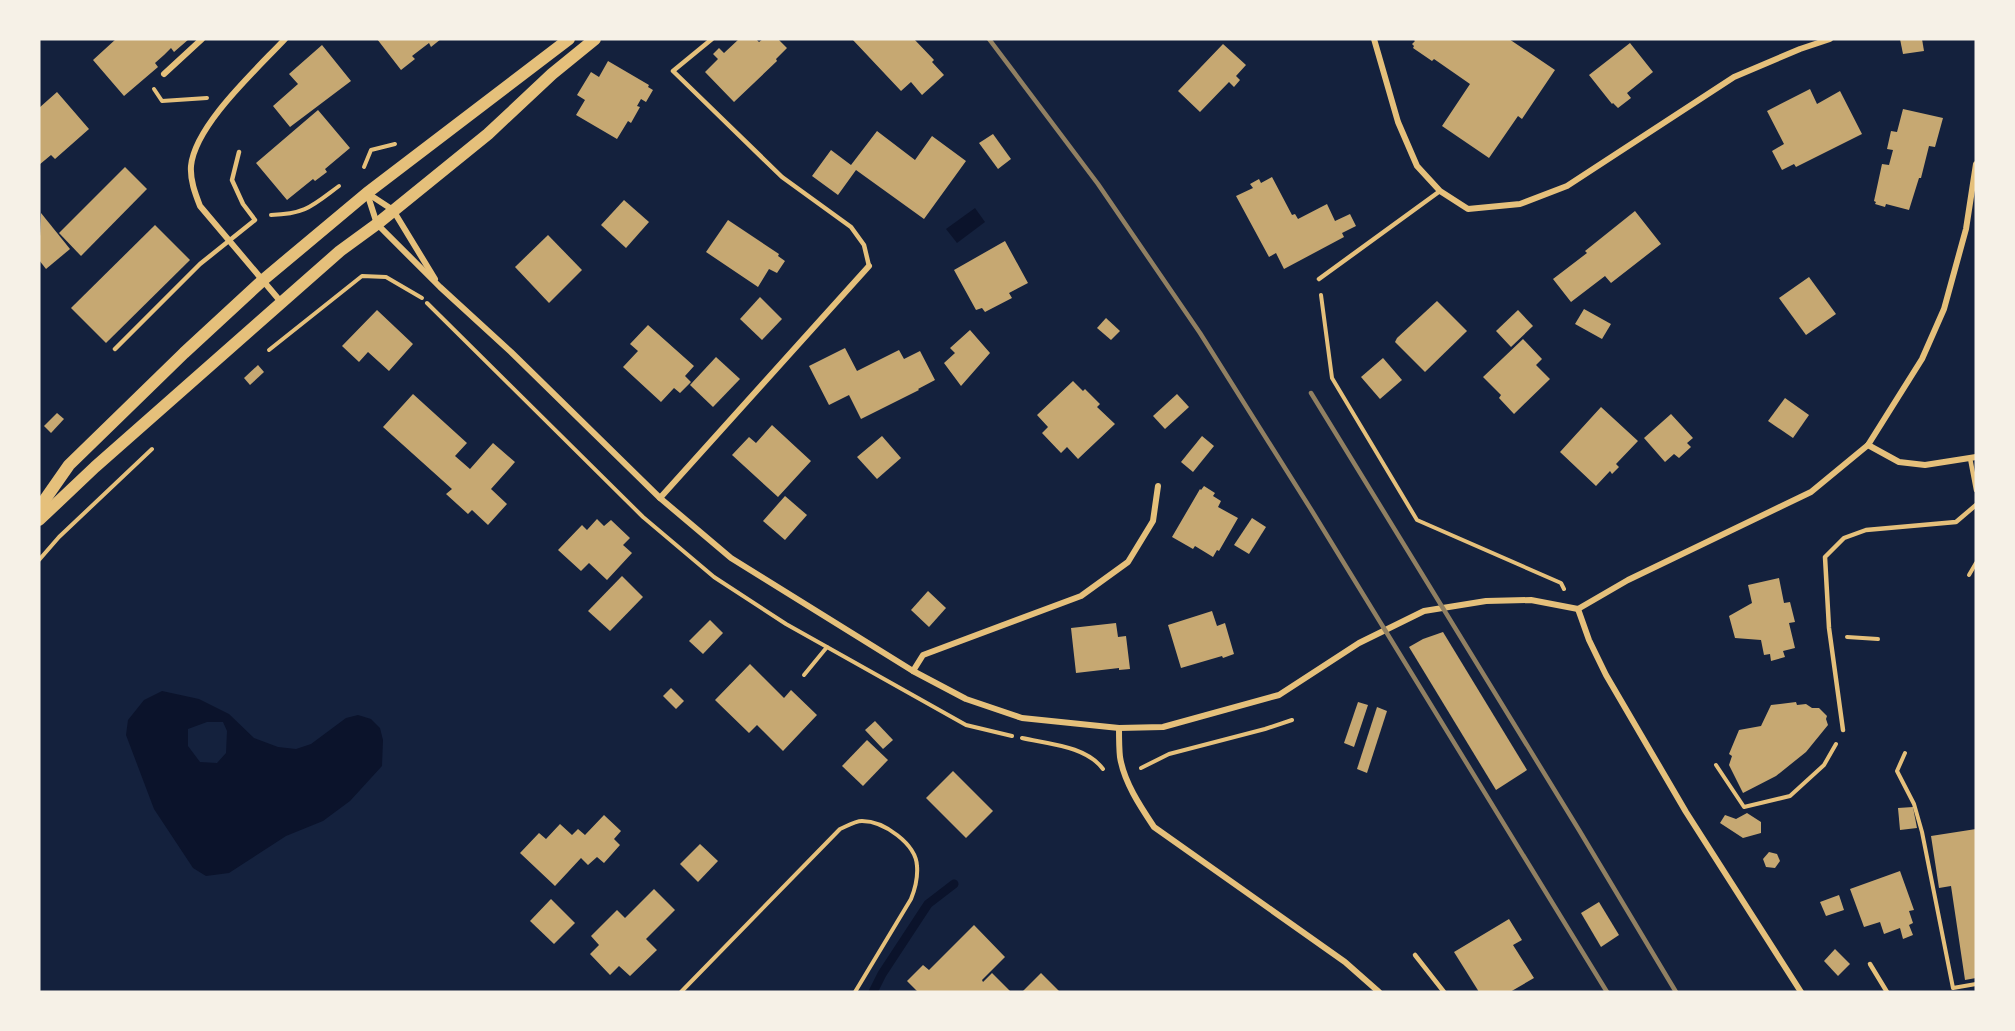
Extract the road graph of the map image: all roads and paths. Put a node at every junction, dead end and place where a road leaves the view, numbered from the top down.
1 (202, 39) edge
2 (285, 39) edge
3 (569, 39) edge
4 (595, 39) edge
5 (712, 39) edge
6 (1374, 39) edge
7 (1830, 39) edge
8 (164, 74) joint
9 (225, 104) junction
10 (371, 150) dead end
11 (239, 152) dead end
12 (1976, 164) edge
13 (355, 174) dead end
14 (345, 181) dead end
15 (1440, 190) junction
16 (367, 193) junction
17 (393, 210) junction
18 (255, 220) junction
19 (377, 224) junction
20 (228, 240) junction
21 (869, 266) joint
22 (362, 276) dead end
23 (1319, 279) joint
24 (263, 280) junction
25 (440, 287) junction
26 (282, 302) junction
27 (115, 349) dead end
28 (268, 350) dead end
29 (1868, 445) junction
30 (152, 449) dead end
31 (1973, 458) edge
32 (1158, 486) dead end
33 (1976, 490) edge
34 (660, 498) junction
35 (1976, 505) edge
36 (39, 508) edge
37 (39, 520) edge
38 (39, 560) edge
39 (1976, 563) edge
40 (1970, 575) dead end
41 (1578, 609) junction
42 (1831, 635) junction
43 (1878, 639) dead end
44 (827, 647) dead end
45 (913, 672) junction
46 (804, 675) dead end
47 (1292, 720) dead end
48 (1119, 728) junction
49 (1843, 730) joint
50 (1905, 753) dead end
51 (1716, 765) dead end
52 (1144, 767) dead end
53 (1414, 955) dead end
54 (1870, 964) dead end
55 (1976, 984) edge
56 (681, 992) edge
57 (855, 992) edge
58 (1379, 992) edge
59 (1444, 992) edge
60 (1802, 992) edge
61 (1887, 992) edge

1 - 8 street
2 - 9 street
3 - 16 main road
4 - 17 main road
5 - 21 lane
6 - 15 street
7 - 15 street
8 - 9 path
9 - 20 street
10 - 13 path
11 - 18 lane
12 - 29 street
14 - 18 path
15 - 23 lane
16 - 17 street
16 - 19 street
16 - 24 main road
17 - 19 main road
17 - 25 street
18 - 20 lane
19 - 25 street
19 - 26 main road
20 - 24 street
20 - 27 lane
21 - 34 street
22 - 28 path
23 - 41 path
24 - 26 street
24 - 36 main road
25 - 34 street
26 - 37 main road
29 - 31 street
29 - 41 street
30 - 38 path
31 - 33 lane
32 - 45 street
34 - 45 street
35 - 42 lane
39 - 40 path
41 - 48 street
41 - 60 street
42 - 43 path
42 - 49 lane
44 - 46 path
45 - 48 street
47 - 52 path
48 - 58 street
49 - 51 path
50 - 55 path
53 - 59 lane
54 - 61 lane
56 - 57 path

